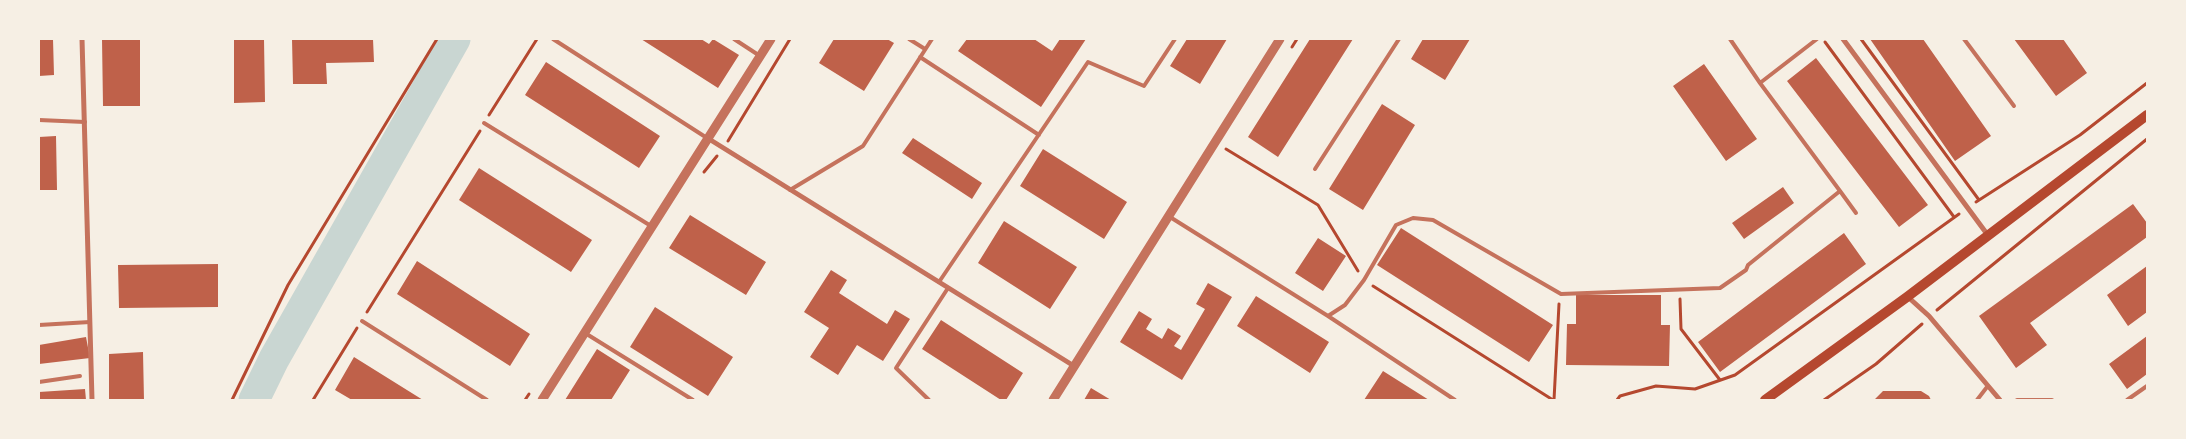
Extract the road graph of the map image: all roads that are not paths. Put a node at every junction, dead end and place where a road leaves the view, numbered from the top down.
1 (82, 39) edge
2 (553, 39) edge
3 (734, 39) edge
4 (771, 39) edge
5 (909, 39) edge
6 (932, 39) edge
7 (1174, 39) edge
8 (1280, 39) edge
9 (1399, 39) edge
10 (1730, 39) edge
11 (1817, 39) edge
12 (1843, 39) edge
13 (1964, 39) edge
14 (925, 49) junction
15 (760, 56) junction
16 (920, 57) junction
17 (1760, 83) junction
18 (2014, 106) dead end
19 (2147, 115) edge
20 (39, 120) edge
21 (85, 122) junction
22 (484, 123) road end
23 (1039, 135) junction
24 (708, 139) junction
25 (1315, 169) dead end
26 (790, 190) junction
27 (1840, 191) junction
28 (1856, 213) dead end
29 (1170, 217) junction
30 (653, 227) junction
31 (1988, 234) junction
32 (939, 282) junction
33 (948, 288) junction
34 (1907, 296) junction
35 (1328, 316) junction
36 (362, 320) road end
37 (90, 322) junction
38 (39, 325) edge
39 (585, 333) junction
40 (1074, 366) junction
41 (80, 376) dead end
42 (39, 382) edge
43 (1987, 386) junction
44 (2147, 386) edge
45 (92, 400) edge
46 (487, 400) edge
47 (542, 400) edge
48 (693, 400) edge
49 (929, 400) edge
50 (1053, 400) edge
51 (1455, 400) edge
52 (1765, 400) edge
53 (1977, 400) edge
54 (2000, 400) edge
55 (2017, 400) edge
56 (2052, 400) edge
57 (2127, 400) edge

1 - 21 street
2 - 24 lane
3 - 15 lane
4 - 15 street
5 - 14 lane
6 - 14 lane
7 - 23 lane
8 - 29 street
9 - 25 lane
10 - 17 lane
11 - 17 lane
12 - 31 street
13 - 18 lane
14 - 16 lane
15 - 24 street
16 - 23 lane
16 - 26 lane
17 - 27 lane
19 - 31 main road
20 - 21 lane
21 - 37 street
22 - 30 lane
23 - 32 lane
24 - 26 street
24 - 30 street
26 - 32 street
27 - 28 lane
27 - 35 lane
29 - 35 lane
29 - 40 street
30 - 39 street
31 - 34 main road
32 - 33 street
33 - 40 street
33 - 49 lane
34 - 43 street
34 - 52 main road
35 - 51 lane
36 - 46 lane
37 - 38 lane
37 - 45 street
39 - 47 street
39 - 48 lane
40 - 50 street
41 - 42 lane
43 - 53 lane
43 - 54 street
44 - 57 lane
55 - 56 lane

